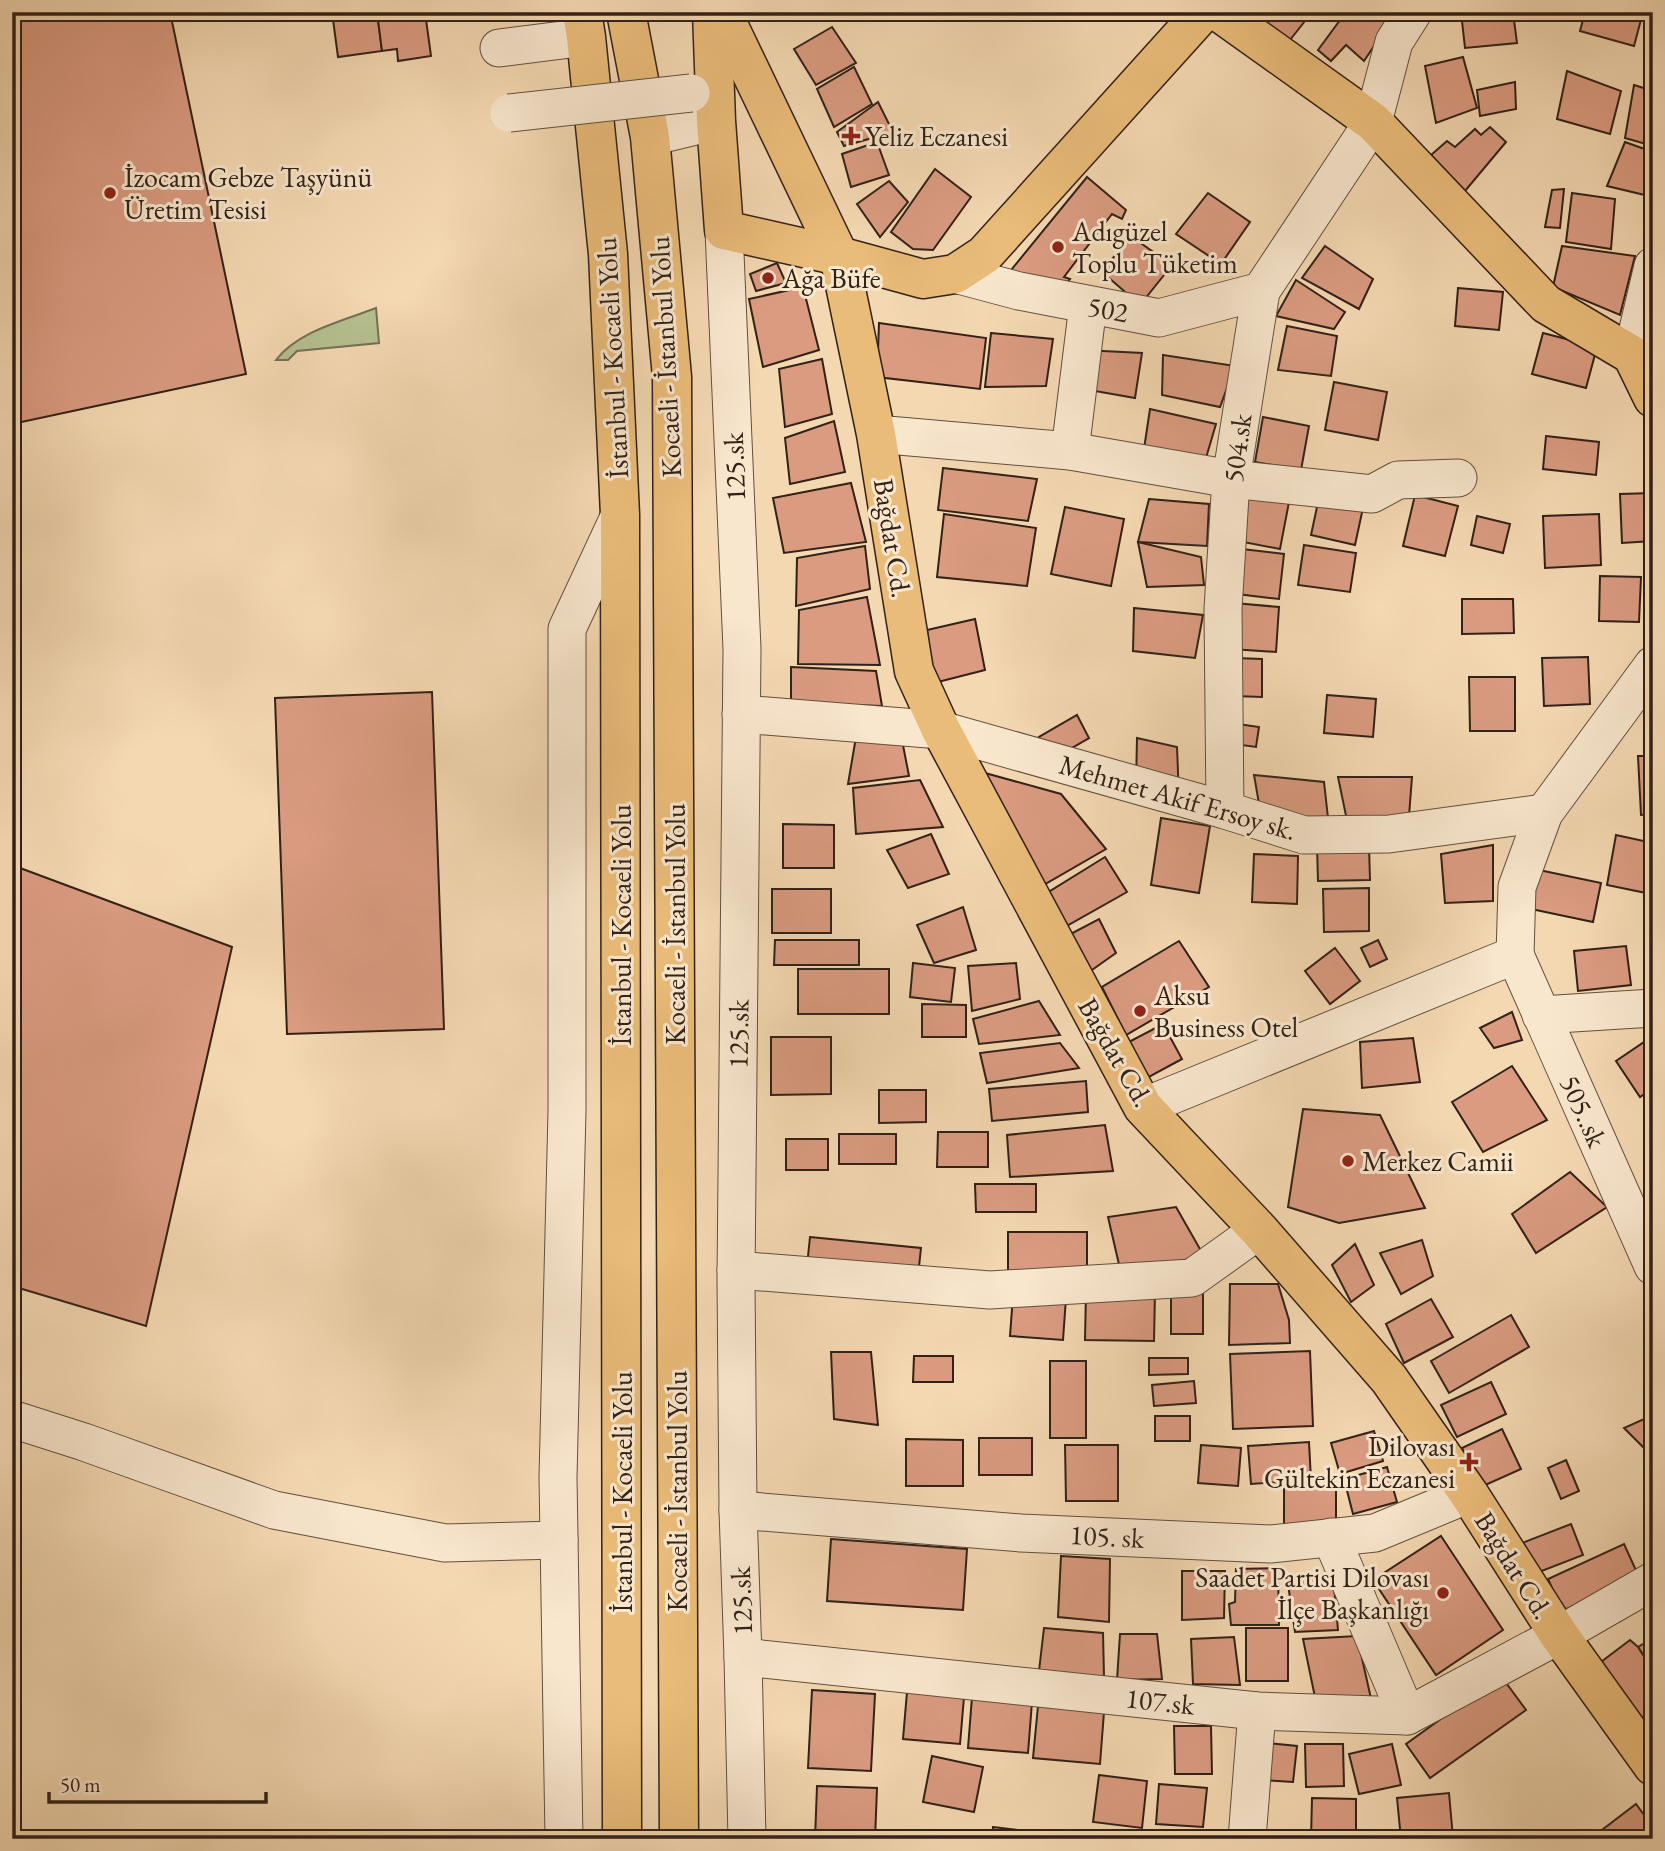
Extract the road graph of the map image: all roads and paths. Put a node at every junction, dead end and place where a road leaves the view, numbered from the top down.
1 (626, 12) edge
2 (712, 12) edge
3 (722, 12) edge
4 (1203, 12) edge
5 (1219, 12) edge
6 (1413, 12) edge
7 (584, 24) edge
8 (499, 48) dead end
9 (691, 93) dead end
10 (509, 113) dead end
11 (716, 121) junction
12 (1373, 122) junction
13 (650, 137) junction
14 (724, 230) junction
15 (839, 256) junction
16 (1653, 265) edge
17 (955, 274) junction
18 (1261, 291) junction
19 (1088, 305) junction
20 (1632, 355) junction
21 (1653, 398) edge
22 (876, 433) junction
23 (1070, 451) junction
24 (1458, 478) dead end
25 (1231, 479) junction
26 (620, 515) junction
27 (1653, 665) edge
28 (741, 715) junction
29 (940, 730) junction
30 (1225, 810) junction
31 (1544, 813) junction
32 (1515, 955) junction
33 (1653, 1007) edge
34 (1541, 1015) junction
35 (1143, 1107) junction
36 (1259, 1230) junction
37 (1653, 1266) edge
38 (736, 1270) junction
39 (12, 1419) edge
40 (1469, 1494) junction
41 (738, 1510) junction
42 (1331, 1538) junction
43 (559, 1540) junction
44 (1653, 1581) edge
45 (1559, 1635) junction
46 (743, 1657) junction
47 (1257, 1711) junction
48 (1407, 1716) junction
49 (1653, 1766) edge
50 (564, 1839) edge
51 (622, 1839) edge
52 (679, 1839) edge
53 (747, 1839) edge
54 (1247, 1839) edge

1 - 13 main road, Kocaeli - İstanbul Yolu
2 - 11 main road
3 - 15 main road, Bağdat Cd.
4 - 17 main road
5 - 12 main road
6 - 12 street, 504.sk
7 - 8 street
7 - 26 main road, İstanbul - Kocaeli Yolu
9 - 10 street, bridge
11 - 13 street
11 - 14 main road
12 - 18 street, 504.sk
12 - 20 main road
13 - 52 main road, Kocaeli - İstanbul Yolu
14 - 15 main road
14 - 28 street, 125.sk
15 - 17 main road
15 - 22 main road, Bağdat Cd.
16 - 20 street
17 - 19 street, 502
18 - 19 street, 502
18 - 25 street, 504.sk
19 - 23 street
20 - 21 main road
22 - 23 street
22 - 29 main road, Bağdat Cd.
23 - 25 street
24 - 25 street
25 - 30 street, 504.sk
26 - 43 street
26 - 51 main road, İstanbul - Kocaeli Yolu
27 - 31 street
28 - 29 street, Mehmet Akif Ersoy sk.
28 - 38 street, 125.sk
29 - 30 street, Mehmet Akif Ersoy sk.
29 - 35 main road, Bağdat Cd.
30 - 31 street, Mehmet Akif Ersoy sk.
31 - 32 street
32 - 34 street, 505..sk
32 - 35 street
33 - 34 street
34 - 37 street, 505..sk
35 - 36 main road, Bağdat Cd.
36 - 38 street
36 - 40 main road, Bağdat Cd.
38 - 41 street, 125.sk
39 - 43 street
40 - 42 street, 105. sk
40 - 45 main road, Bağdat Cd.
41 - 42 street, 105. sk
41 - 46 street, 125.sk
42 - 48 street
43 - 50 street
44 - 45 street, 107.sk
45 - 48 street, 107.sk
45 - 49 main road, Bağdat Cd.
46 - 47 street, 107.sk
46 - 53 street, 125.sk
47 - 48 street, 107.sk
47 - 54 street

